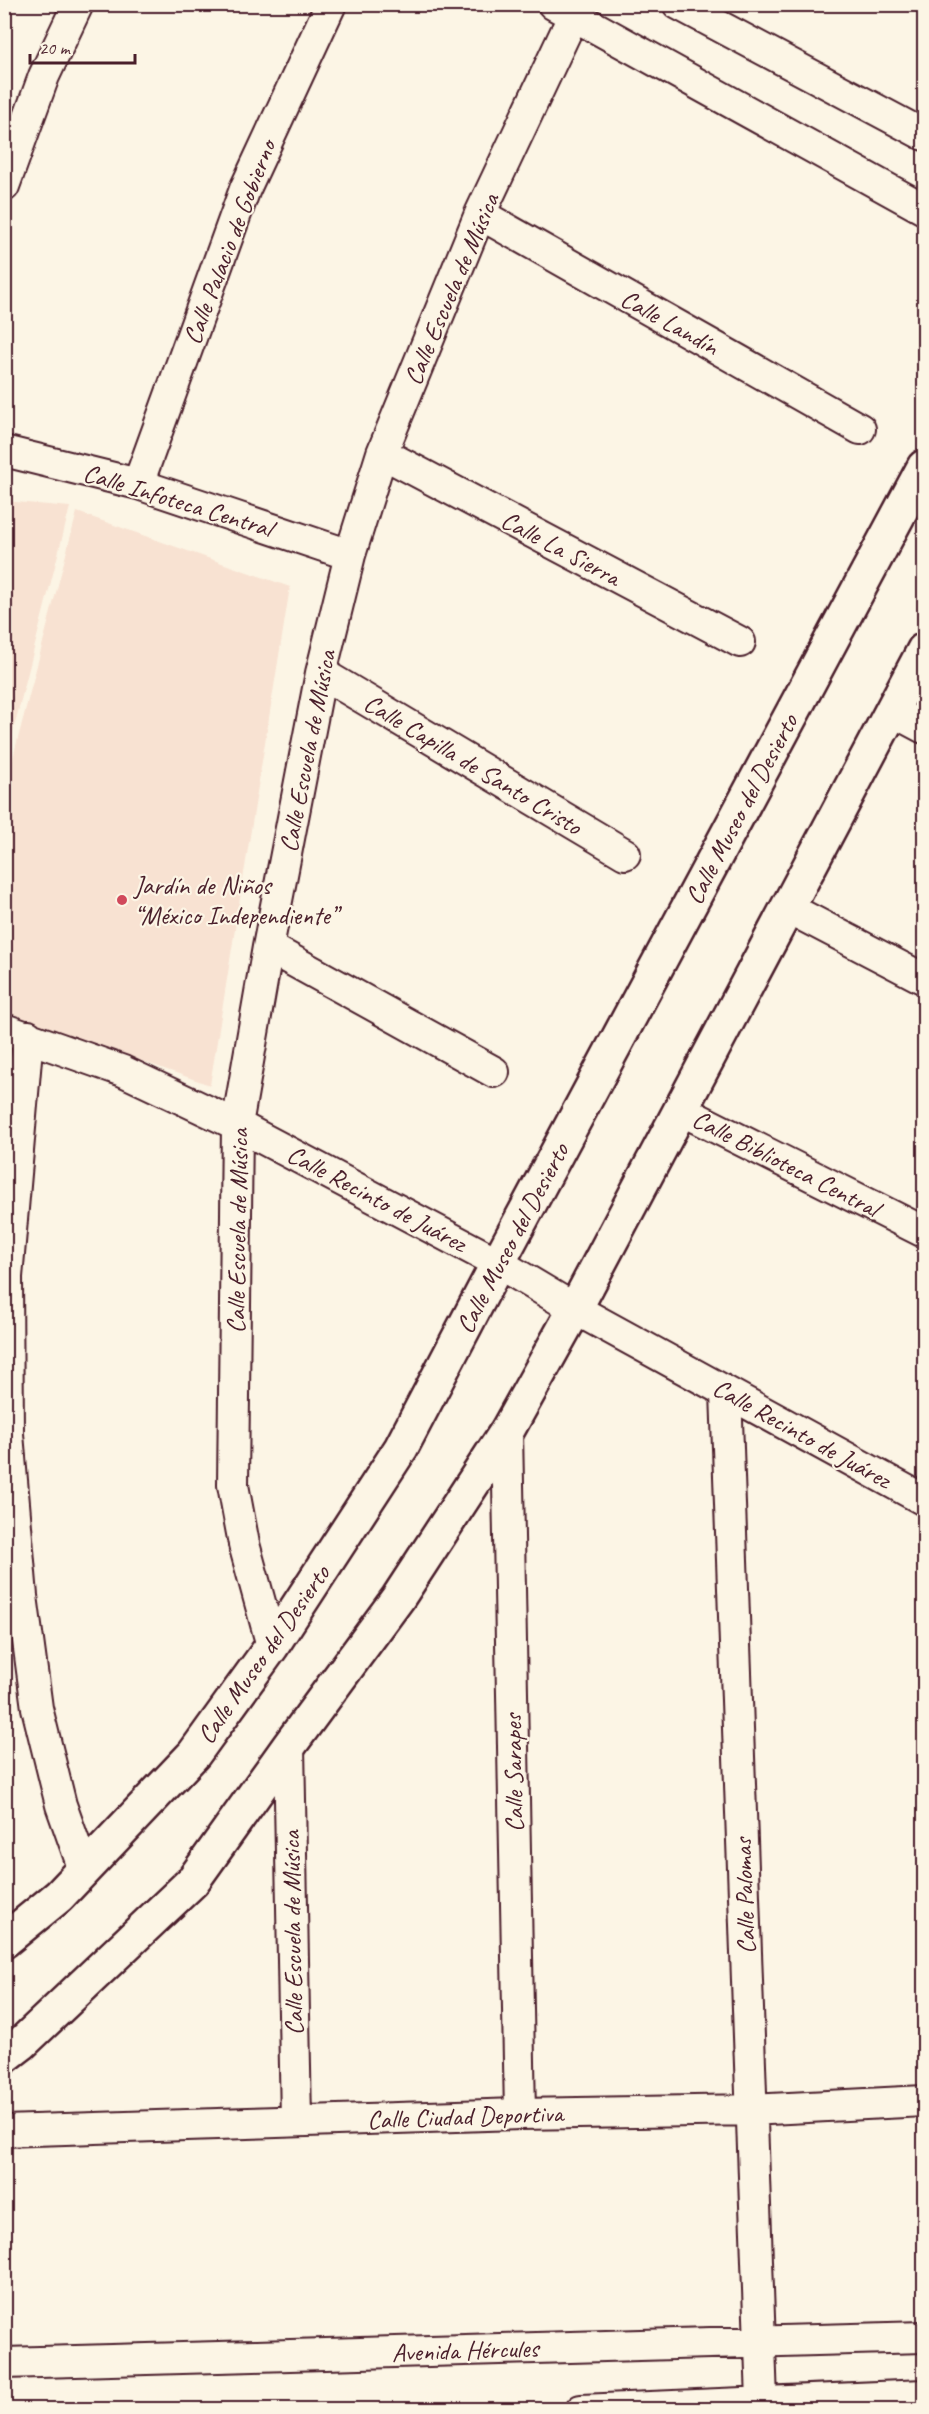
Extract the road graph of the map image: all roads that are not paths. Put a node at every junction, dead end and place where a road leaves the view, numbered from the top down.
1 (78, 4) edge
2 (331, 4) edge
3 (678, 4) edge
4 (568, 8) edge
5 (924, 135) edge
6 (4, 186) edge
7 (924, 209) edge
8 (480, 214) junction
9 (860, 429) dead end
10 (4, 451) edge
11 (382, 453) junction
12 (924, 467) edge
13 (138, 484) junction
14 (350, 555) junction
15 (740, 642) dead end
16 (924, 650) edge
17 (321, 674) junction
18 (892, 711) junction
19 (924, 728) edge
20 (625, 854) dead end
21 (788, 908) junction
22 (268, 947) junction
23 (924, 979) edge
24 (16, 1033) edge
25 (494, 1072) dead end
26 (681, 1110) junction
27 (237, 1125) junction
28 (924, 1232) edge
29 (498, 1263) junction
30 (574, 1309) junction
31 (726, 1392) junction
32 (507, 1431) junction
33 (924, 1500) edge
34 (272, 1646) junction
35 (289, 1746) junction
36 (84, 1870) junction
37 (4, 1941) edge
38 (4, 2057) edge
39 (924, 2102) edge
40 (752, 2110) junction
41 (520, 2114) junction
42 (296, 2121) junction
43 (4, 2132) edge
44 (924, 2337) edge
45 (759, 2342) junction
46 (4, 2363) edge
47 (924, 2395) edge
48 (762, 2401) junction
49 (581, 2409) edge

1 - 6 street
2 - 13 street, Calle Palacio de Gobierno
3 - 5 street
4 - 7 street
4 - 8 street, Calle Escuela de Música
8 - 9 street, Calle Landín
8 - 11 street, Calle Escuela de Música
10 - 13 street, Calle Infoteca Central
11 - 14 street, Calle Escuela de Música
11 - 15 street, Calle La Sierra
12 - 29 street, Calle Museo del Desierto
13 - 14 street, Calle Infoteca Central
14 - 17 street, Calle Escuela de Música
16 - 18 street
17 - 20 street, Calle Capilla de Santo Cristo
17 - 22 street, Calle Escuela de Música
18 - 19 street
18 - 21 street
21 - 23 street
21 - 26 street
22 - 25 street
22 - 27 street, Calle Escuela de Música
24 - 27 street, Calle Recinto de Juárez
24 - 36 street
26 - 28 street, Calle Biblioteca Central
26 - 30 street
27 - 29 street, Calle Recinto de Juárez
27 - 34 street, Calle Escuela de Música
29 - 30 street, Calle Recinto de Juárez
29 - 34 street, Calle Museo del Desierto
30 - 31 street, Calle Recinto de Juárez
30 - 32 street
31 - 33 street, Calle Recinto de Juárez
31 - 40 street, Calle Palomas
32 - 35 street
32 - 41 street, Calle Sarapes
34 - 36 street, Calle Museo del Desierto
35 - 38 street
35 - 42 street, Calle Escuela de Música
36 - 37 street, Calle Museo del Desierto
39 - 40 street, Calle Ciudad Deportiva
40 - 41 street, Calle Ciudad Deportiva
40 - 45 street, Calle Palomas
41 - 42 street, Calle Ciudad Deportiva
42 - 43 street, Calle Ciudad Deportiva
44 - 45 street, Avenida Hércules
45 - 46 street, Avenida Hércules
45 - 48 street, Calle Palomas
47 - 48 street
48 - 49 street

